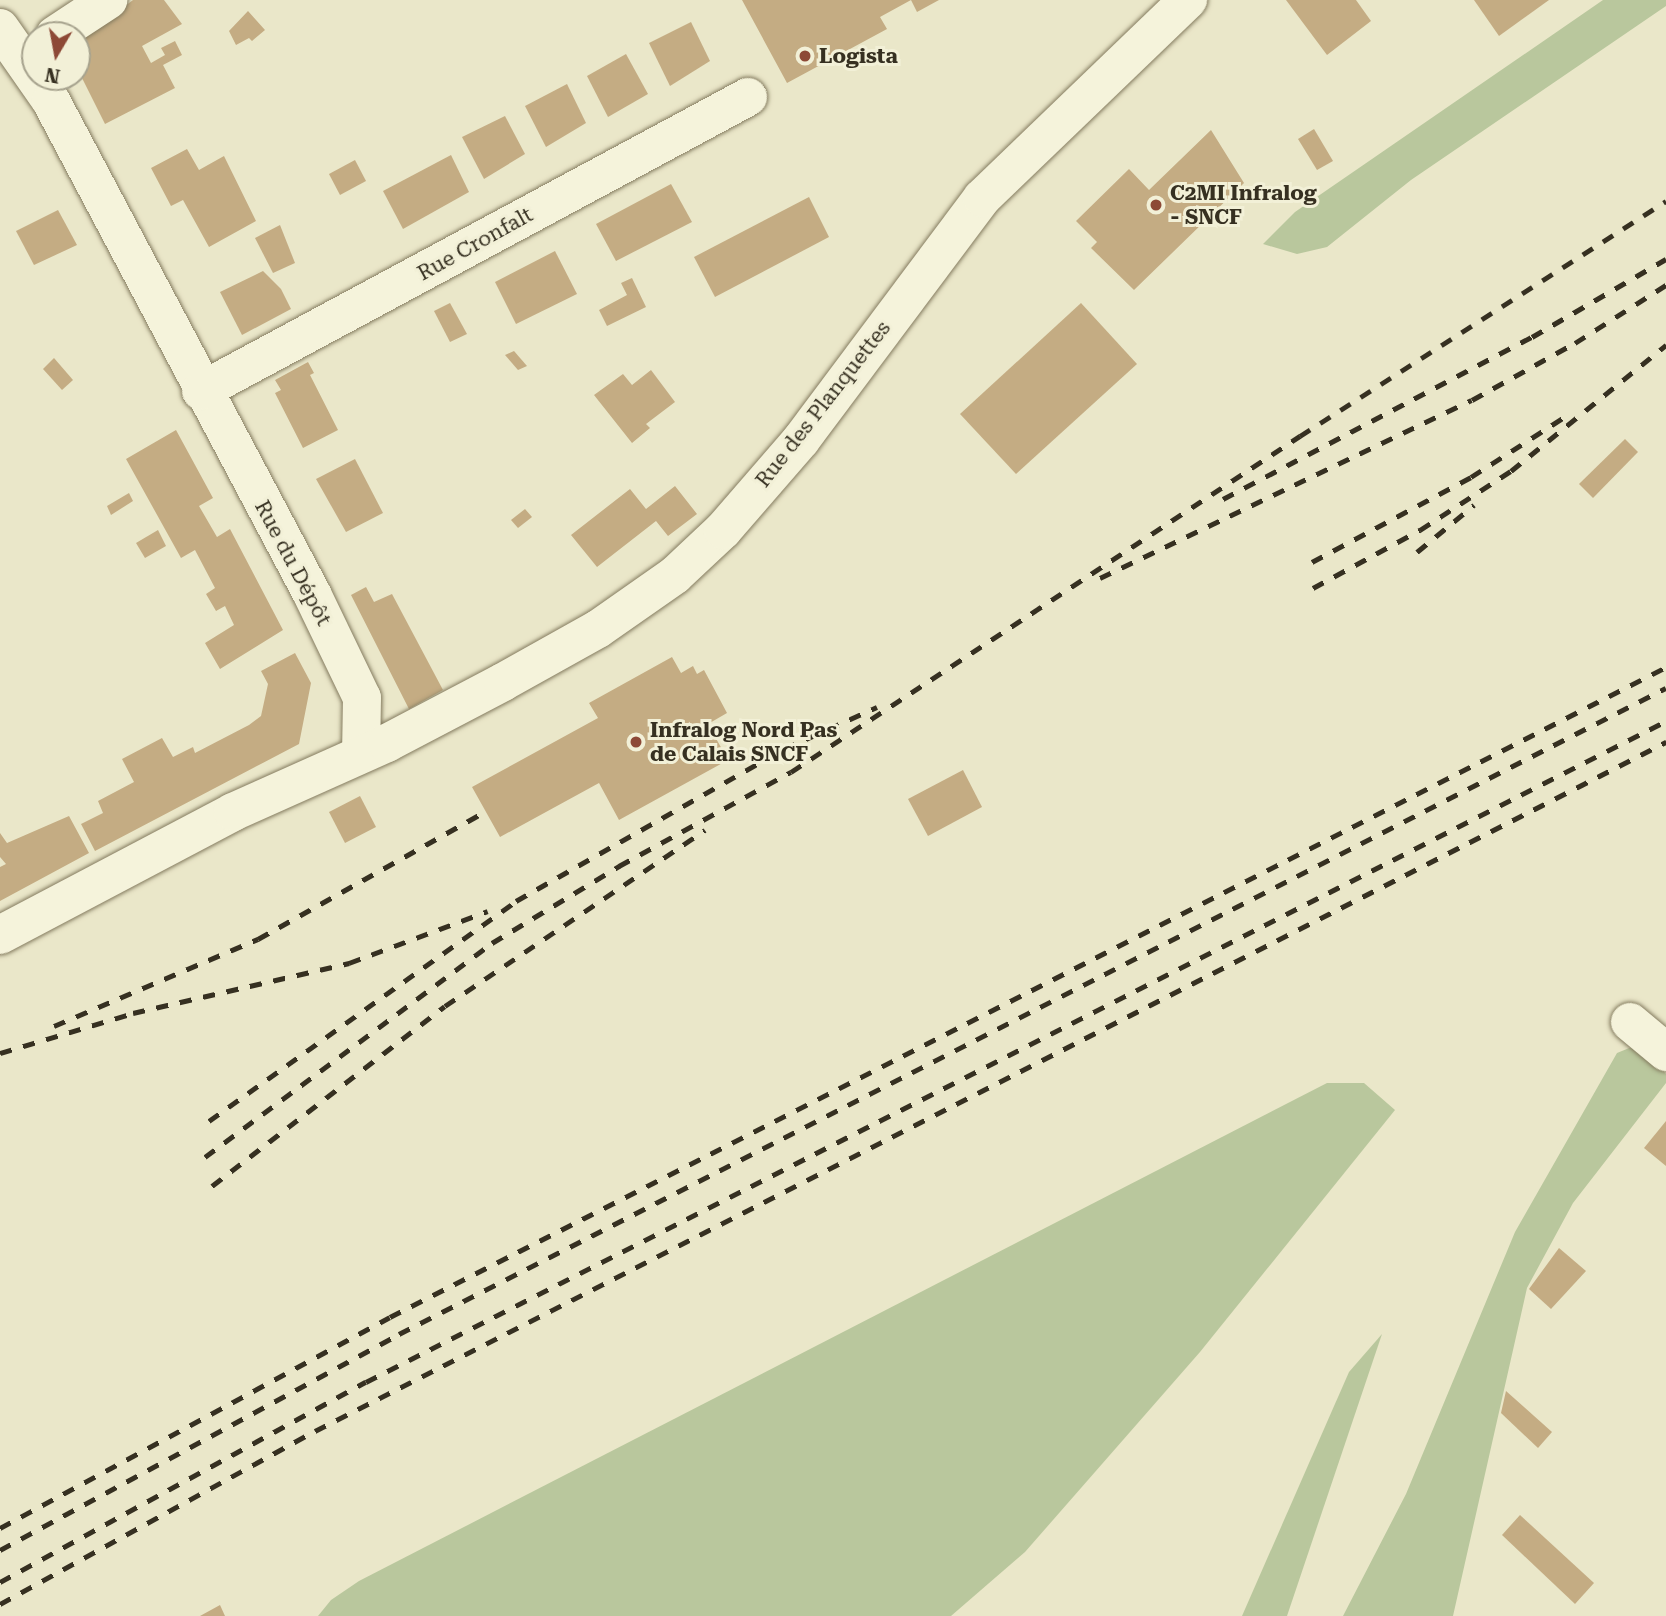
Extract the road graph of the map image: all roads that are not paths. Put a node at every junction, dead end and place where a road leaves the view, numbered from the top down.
1 (108, 0) edge
2 (1188, 0) edge
3 (76, 21) edge
4 (18, 42) edge
5 (748, 97) dead end
6 (201, 391) junction
7 (361, 753) junction
8 (0, 935) edge
9 (1630, 1022) dead end
10 (1666, 1052) edge

1 - 3 street
2 - 7 street, Rue des Planquettes
4 - 6 street, Rue du Dépôt
5 - 6 street, Rue Cronfalt
6 - 7 street, Rue du Dépôt
7 - 8 street
9 - 10 street

